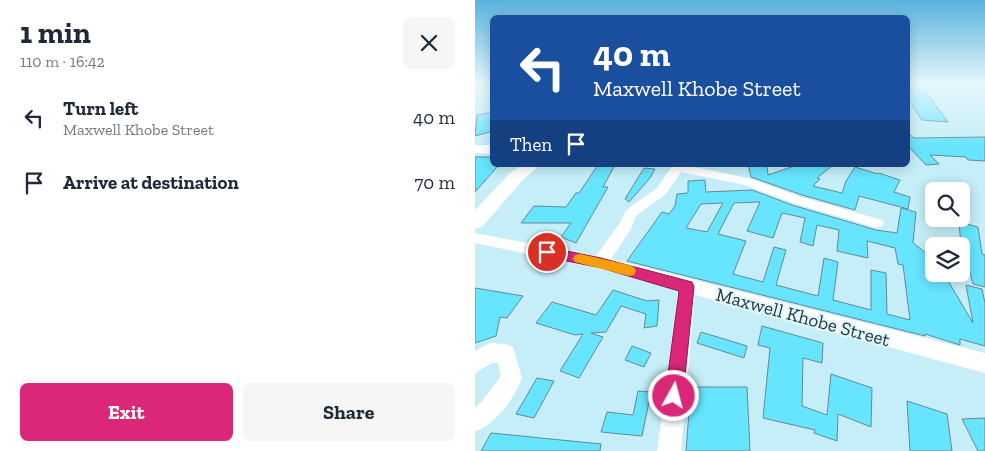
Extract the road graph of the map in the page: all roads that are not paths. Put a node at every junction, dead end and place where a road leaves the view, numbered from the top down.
1 (677, 167) edge
2 (682, 167) edge
3 (735, 167) edge
4 (518, 171) edge
5 (733, 179) junction
6 (475, 222) edge
7 (877, 223) dead end
8 (475, 238) edge
9 (601, 263) junction
10 (687, 287) junction
11 (475, 363) edge
12 (985, 363) edge
13 (475, 421) edge
14 (669, 451) edge

1 - 9 street
2 - 5 street
3 - 5 street
4 - 6 highway
5 - 7 street
8 - 9 street, Maxwell Khobe Street
9 - 10 street, Maxwell Khobe Street
10 - 12 street, Maxwell Khobe Street
10 - 14 street
11 - 13 street

